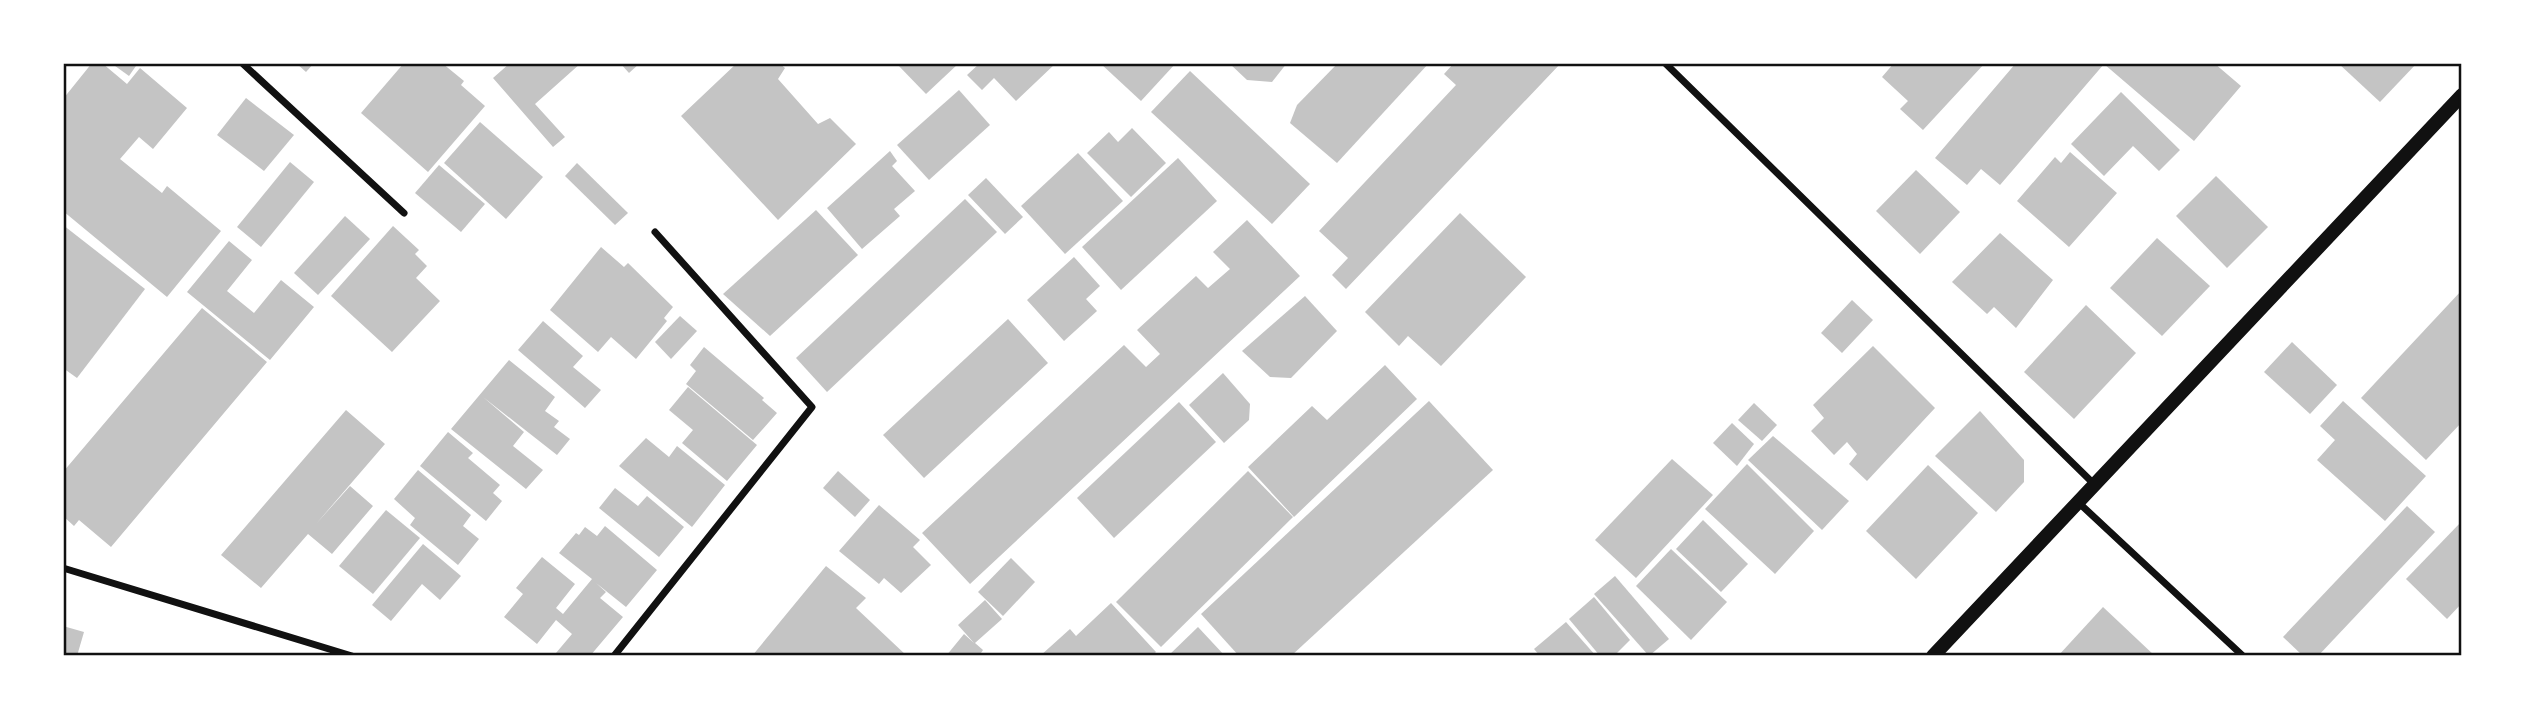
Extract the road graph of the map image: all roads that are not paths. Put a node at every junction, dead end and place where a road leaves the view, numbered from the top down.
1 (242, 63) edge
2 (1665, 63) edge
3 (2462, 95) edge
4 (404, 213) dead end
5 (655, 232) dead end
6 (2095, 485) junction
7 (2079, 503) junction
8 (63, 568) edge
9 (352, 656) edge
10 (614, 656) edge
11 (1933, 656) edge
12 (2243, 656) edge

1 - 4 street
2 - 6 street
3 - 6 main road
5 - 10 street
6 - 7 main road
7 - 11 main road
7 - 12 street
8 - 9 street

